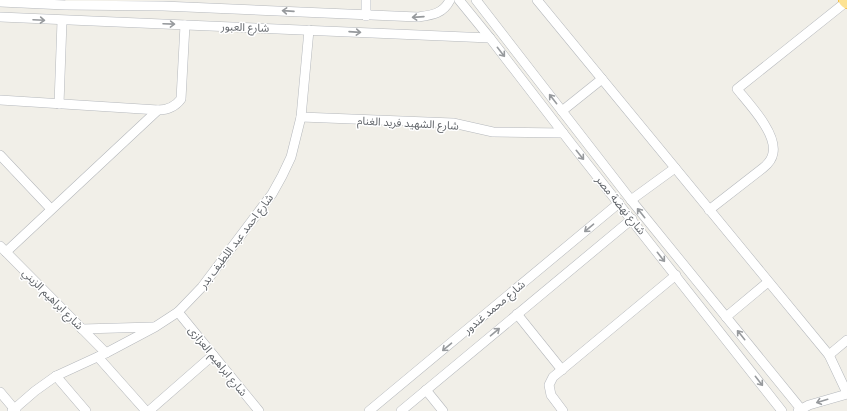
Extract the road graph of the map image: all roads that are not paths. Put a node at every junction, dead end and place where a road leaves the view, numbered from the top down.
1 (225, 0) edge
2 (270, 0) edge
3 (366, 0) edge
4 (450, 0) edge
5 (459, 0) edge
6 (476, 0) edge
7 (537, 0) edge
8 (846, 1) edge
9 (0, 2) edge
10 (65, 2) edge
11 (161, 2) edge
12 (233, 9) junction
13 (270, 10) junction
14 (334, 14) junction
15 (366, 16) junction
16 (0, 17) edge
17 (62, 21) junction
18 (185, 25) junction
19 (309, 30) junction
20 (334, 30) junction
21 (490, 38) junction
22 (602, 79) junction
23 (0, 100) edge
24 (59, 104) junction
25 (158, 110) junction
26 (562, 111) junction
27 (301, 117) junction
28 (563, 133) junction
29 (0, 154) edge
30 (675, 168) junction
31 (631, 200) junction
32 (620, 203) junction
33 (52, 209) junction
34 (709, 210) junction
35 (632, 219) junction
36 (3, 249) edge
37 (676, 275) junction
38 (768, 282) junction
39 (178, 312) junction
40 (517, 314) junction
41 (726, 316) junction
42 (155, 327) junction
43 (82, 329) junction
44 (847, 340) edge
45 (102, 355) junction
46 (213, 355) junction
47 (829, 355) junction
48 (760, 358) junction
49 (748, 368) junction
50 (562, 370) junction
51 (56, 376) junction
52 (426, 390) junction
53 (0, 392) edge
54 (847, 393) edge
55 (14, 410) edge
56 (800, 410) edge
57 (86, 411) edge
58 (147, 411) edge
59 (259, 411) edge
60 (369, 411) edge
61 (401, 411) edge
62 (443, 411) edge
63 (563, 411) edge
64 (782, 411) edge

1 - 12 street
2 - 13 street
3 - 15 street
4 -> 15 street, شارع العبور
5 - 21 street, شارع نهضة مصر
26 -> 6 street, شارع نهضة مصر
7 - 22 street
8 - 34 street
9 - 10 street, شارع العبور
10 - 11 street, شارع العبور
11 - 12 street, شارع العبور
12 - 13 street, شارع العبور
14 -> 13 street, شارع العبور
14 - 15 street, شارع العبور
14 - 20 street
16 -> 17 street, شارع العبور
17 -> 18 street, شارع العبور
17 - 24 street
18 - 19 street, شارع العبور
18 - 25 street
19 - 20 street, شارع العبور
19 - 27 street, شارع احمد عبد اللطيف بدر
20 -> 21 street, شارع العبور
21 -> 28 street, شارع نهضة مصر
22 - 26 street
22 - 30 street
23 - 24 street
24 - 25 street
25 - 33 street
26 - 31 street, شارع نهضة مصر
27 - 28 street, شارع الشهيد فريد الغنام
27 - 39 street, شارع احمد عبد اللطيف بدر
28 -> 32 street, شارع نهضة مصر
29 - 33 street
30 - 31 street
30 - 34 street
41 -> 31 street, شارع نهضة مصر
32 - 35 street, شارع نهضة مصر
32 -> 60 street, شارع محمد غندور
33 - 36 street
34 - 38 street
35 -> 37 street, شارع نهضة مصر
35 - 40 street, شارع محمد غندور
36 - 43 street, شارع ابراهيم الزيني
37 - 49 street, شارع نهضة مصر
37 - 50 street
38 - 41 street
38 - 47 street
39 - 42 street, شارع احمد عبد اللطيف بدر
39 - 46 street, شارع ابراهيم العزازى
40 - 50 street
52 -> 40 street, شارع محمد غندور
48 -> 41 street, شارع نهضة مصر
42 - 43 street
42 - 45 street, شارع احمد عبد اللطيف بدر
43 - 45 street, شارع ابراهيم الزيني
44 - 47 street
45 - 51 street, شارع احمد عبد اللطيف بدر
45 - 58 street, شارع ابراهيم الزيني
46 - 58 street
46 - 59 street, شارع ابراهيم العزازى
47 - 54 street
48 - 49 street
48 - 56 street, شارع نهضة مصر
49 -> 64 street, شارع نهضة مصر
50 - 63 street
51 - 55 street, شارع احمد عبد اللطيف بدر
51 - 57 street
52 - 61 street, شارع محمد غندور
52 - 62 street
53 - 55 street
54 -> 56 street

